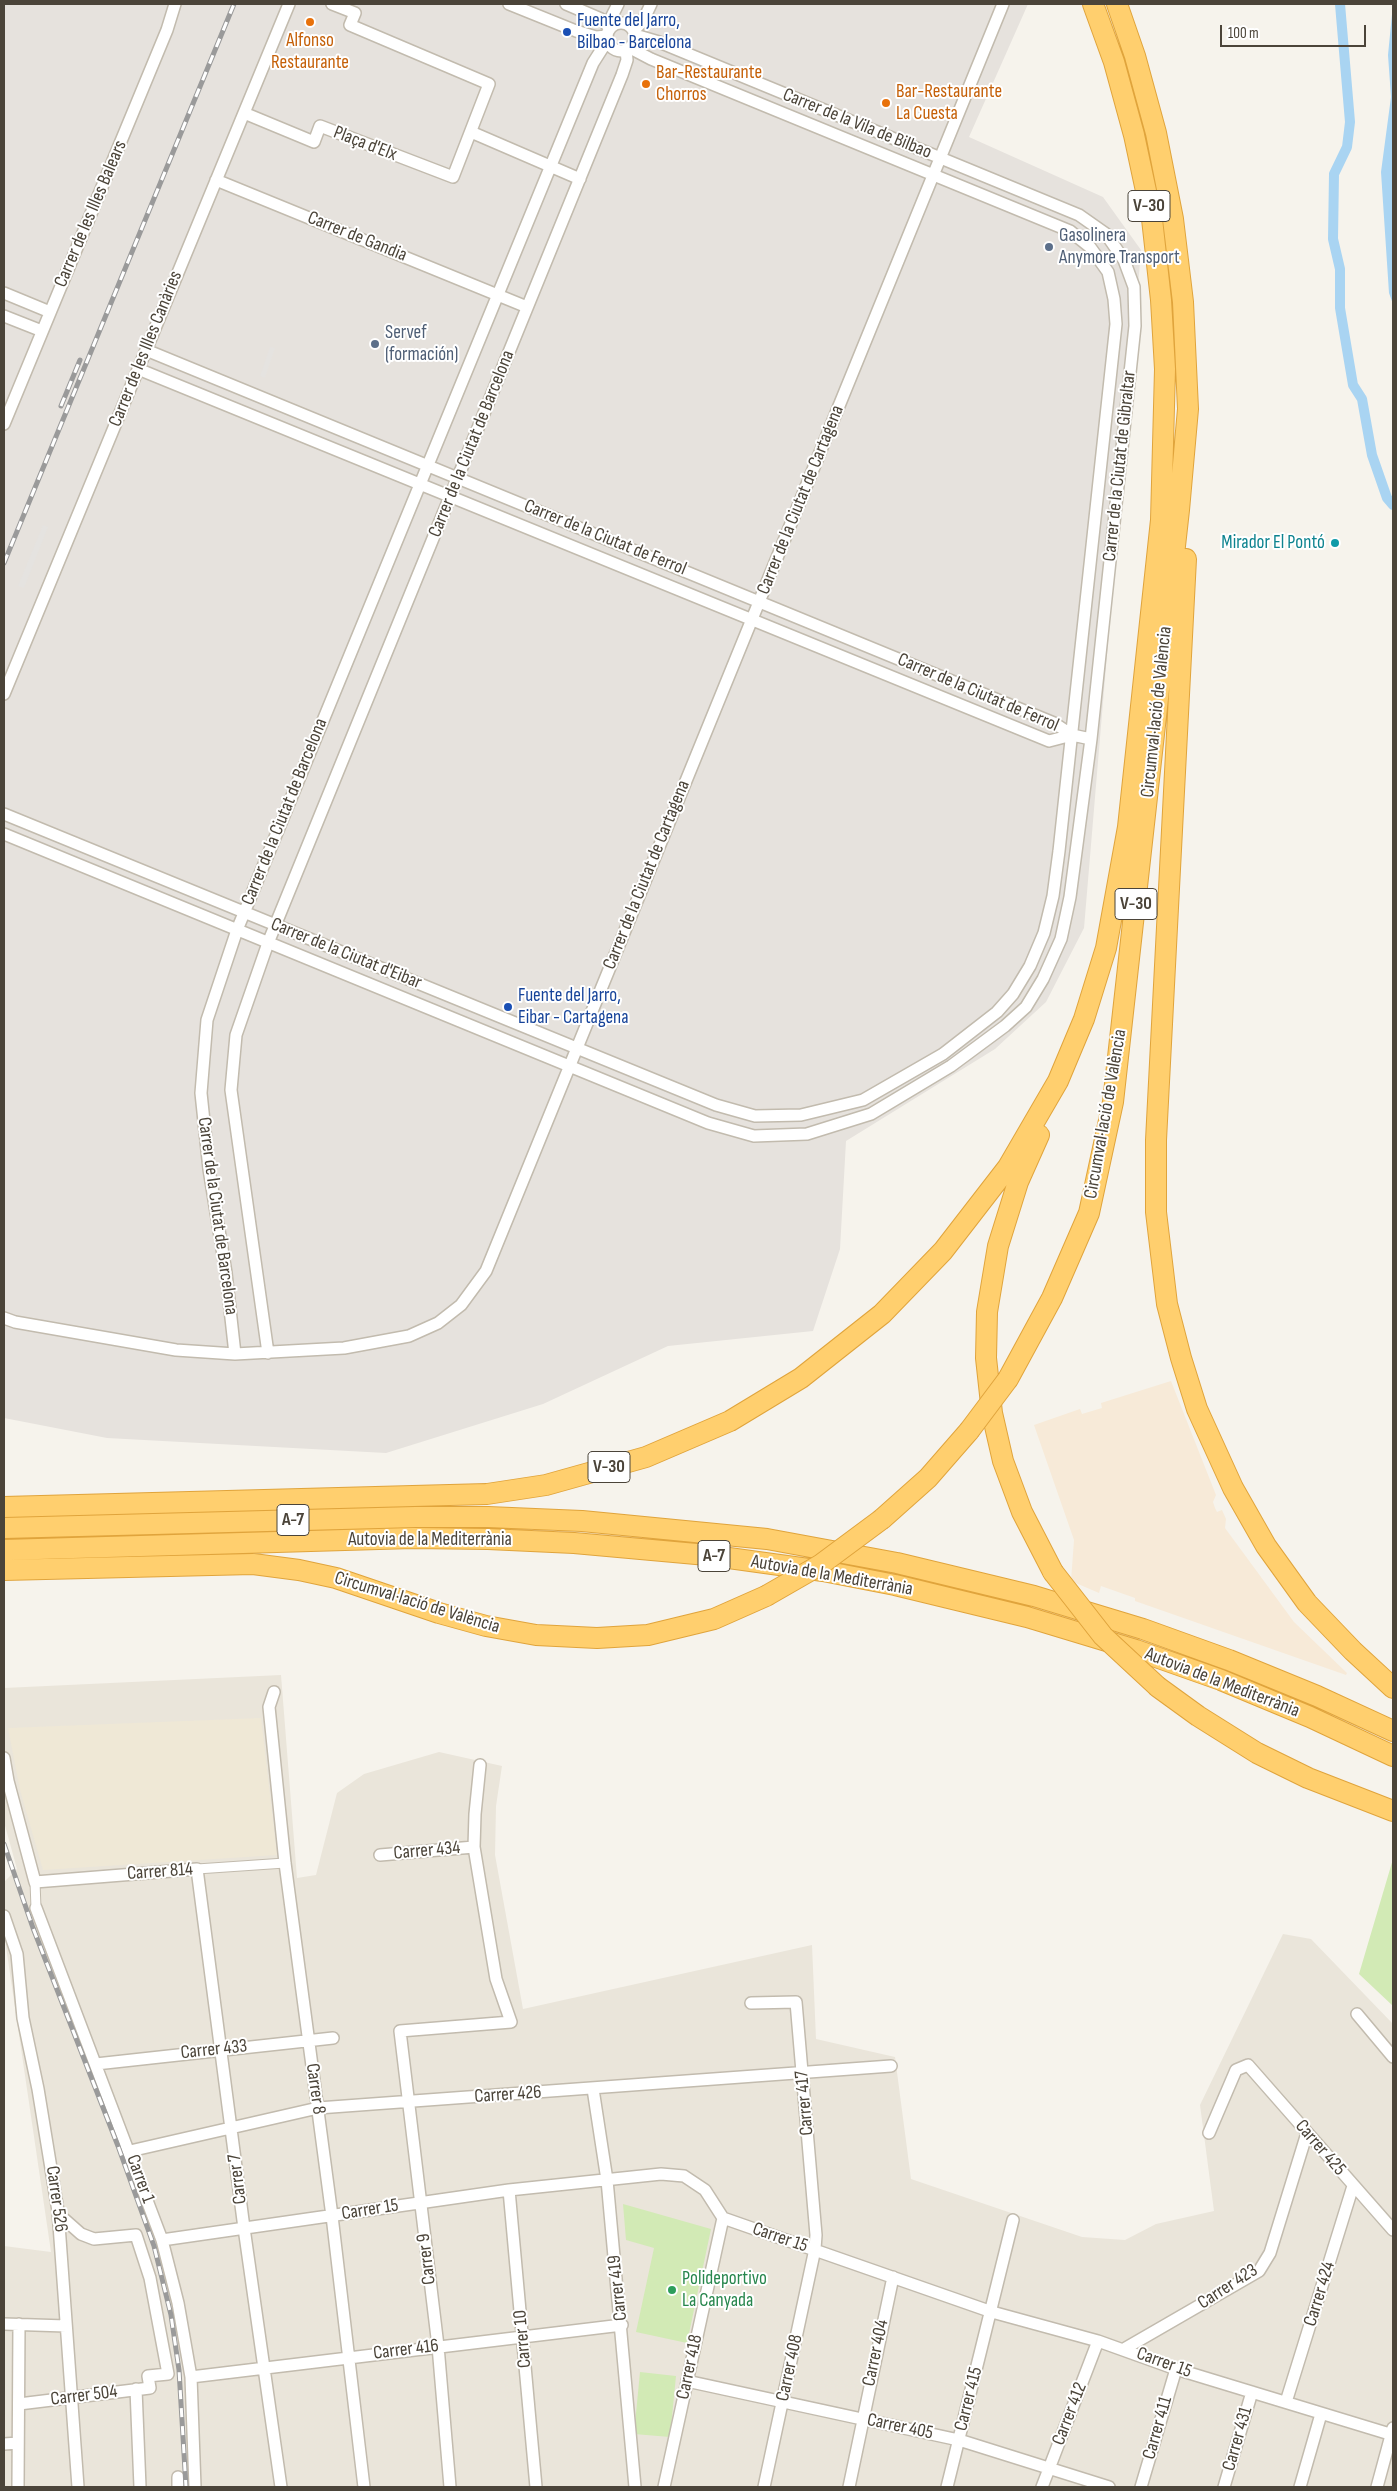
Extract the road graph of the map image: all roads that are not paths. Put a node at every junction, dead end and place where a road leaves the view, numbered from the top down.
1 (175, 4) edge
2 (289, 4) edge
3 (508, 4) edge
4 (524, 4) edge
5 (566, 4) edge
6 (618, 4) edge
7 (651, 4) edge
8 (1003, 4) edge
9 (1093, 4) edge
10 (1117, 4) edge
11 (336, 5) edge
12 (558, 24) junction
13 (609, 32) junction
14 (634, 32) junction
15 (628, 49) junction
16 (244, 113) junction
17 (471, 132) junction
18 (940, 158) junction
19 (551, 167) junction
20 (933, 175) junction
21 (580, 179) junction
22 (216, 180) junction
23 (1078, 216) joint
24 (1070, 231) joint
25 (4, 293) edge
26 (498, 295) junction
27 (528, 307) junction
28 (50, 312) junction
29 (4, 316) edge
30 (42, 331) junction
31 (146, 350) junction
32 (138, 369) junction
33 (1188, 409) junction
34 (4, 424) edge
35 (428, 466) junction
36 (458, 478) junction
37 (420, 484) junction
38 (450, 497) junction
39 (759, 602) junction
40 (752, 620) junction
41 (4, 694) edge
42 (1072, 735) junction
43 (1092, 739) junction
44 (4, 814) edge
45 (4, 834) edge
46 (244, 912) junction
47 (276, 925) junction
48 (237, 930) junction
49 (268, 943) junction
50 (577, 1048) junction
51 (569, 1066) junction
52 (1058, 1082) junction
53 (4, 1318) edge
54 (235, 1354) junction
55 (268, 1354) junction
56 (4, 1507) edge
57 (4, 1528) edge
58 (4, 1550) edge
59 (4, 1570) edge
60 (1393, 1688) edge
61 (274, 1692) dead end
62 (1393, 1731) edge
63 (1393, 1756) edge
64 (4, 1758) edge
65 (480, 1766) dead end
66 (1393, 1811) edge
67 (474, 1847) junction
68 (380, 1855) dead end
69 (286, 1863) junction
70 (197, 1869) junction
71 (35, 1882) junction
72 (36, 1908) joint
73 (4, 1916) edge
74 (751, 2003) dead end
75 (1358, 2014) dead end
76 (333, 2038) dead end
77 (308, 2040) junction
78 (222, 2049) junction
79 (1393, 2057) edge
80 (96, 2064) junction
81 (892, 2066) dead end
82 (802, 2074) junction
83 (593, 2089) junction
84 (410, 2102) junction
85 (318, 2108) junction
86 (232, 2126) junction
87 (1209, 2133) dead end
88 (1307, 2133) junction
89 (130, 2151) junction
90 (607, 2180) junction
91 (1353, 2186) junction
92 (509, 2190) junction
93 (420, 2202) junction
94 (332, 2216) junction
95 (59, 2218) junction
96 (723, 2218) junction
97 (1013, 2220) dead end
98 (244, 2228) junction
99 (1393, 2230) edge
100 (162, 2240) junction
101 (815, 2249) junction
102 (893, 2277) junction
103 (992, 2312) junction
104 (4, 2324) edge
105 (19, 2324) junction
106 (622, 2325) junction
107 (66, 2326) junction
108 (523, 2336) junction
109 (1098, 2340) junction
110 (438, 2346) junction
111 (1124, 2349) junction
112 (348, 2358) junction
113 (264, 2369) junction
114 (1176, 2369) junction
115 (191, 2377) junction
116 (687, 2381) junction
117 (136, 2389) junction
118 (1252, 2392) junction
119 (72, 2397) junction
120 (782, 2402) junction
121 (1286, 2402) junction
122 (19, 2404) junction
123 (1321, 2414) junction
124 (862, 2419) junction
125 (1393, 2433) edge
126 (959, 2440) junction
127 (18, 2443) junction
128 (4, 2444) edge
129 (1049, 2468) junction
130 (18, 2487) edge
131 (78, 2487) edge
132 (140, 2487) edge
133 (195, 2487) edge
134 (281, 2487) edge
135 (364, 2487) edge
136 (450, 2487) edge
137 (536, 2487) edge
138 (636, 2487) edge
139 (664, 2487) edge
140 (764, 2487) edge
141 (849, 2487) edge
142 (947, 2487) edge
143 (1042, 2487) edge
144 (1109, 2487) edge
145 (1141, 2487) edge
146 (1224, 2487) edge
147 (1300, 2487) edge
148 (1377, 2487) edge

1 - 28 street, Carrer de les Illes Balears
2 - 16 street, Carrer de les Illes Canàries
3 - 12 street
4 - 12 street
5 - 13 street
6 - 13 street, Carrer de la Ciutat de Barcelona
7 - 14 street
8 - 18 street, Carrer de la Ciutat de Cartagena
9 - 52 highway, Circumval·lació de València / V-30
10 - 33 highway, Circumval·lació de València / V-30
11 - 17 street, Plaça d'Elx
12 - 13 street
13 - 14 street
13 - 15 street
13 - 19 street, Carrer de la Ciutat de Barcelona
14 - 15 street
14 - 18 street, Carrer de la Vila de Bilbao
15 - 20 street, Carrer de la Vila de Bilbao
15 - 21 street, Carrer de la Ciutat de Barcelona
16 - 17 street, Plaça d'Elx
16 - 22 street, Carrer de les Illes Canàries
17 - 19 street
18 - 20 street, Carrer de la Ciutat de Cartagena
18 - 23 street, Carrer de la Vila de Bilbao
19 - 21 street
19 - 26 street, Carrer de la Ciutat de Barcelona
20 - 24 street, Carrer de la Vila de Bilbao
20 - 39 street, Carrer de la Ciutat de Cartagena
21 - 27 street, Carrer de la Ciutat de Barcelona
22 - 26 street, Carrer de Gandia
22 - 31 street, Carrer de les Illes Canàries
23 - 43 street, Carrer de la Ciutat de Gibraltar
24 - 42 street, Carrer de la Ciutat de Gibraltar
25 - 28 street
26 - 27 street
26 - 35 street, Carrer de la Ciutat de Barcelona
27 - 36 street, Carrer de la Ciutat de Barcelona
28 - 30 street, Carrer de les Illes Balears
29 - 30 street
30 - 34 street, Carrer de les Illes Balears
31 - 32 street, Carrer de les Illes Canàries
31 - 35 street, Carrer de la Ciutat de Ferrol
32 - 37 street, Carrer de la Ciutat de Ferrol
32 - 41 street, Carrer de les Illes Canàries
33 - 59 highway, Circumval·lació de València / V-30, bridge
33 - 60 highway
35 - 36 street, Carrer de la Ciutat de Ferrol
35 - 37 street, Carrer de la Ciutat de Barcelona
36 - 38 street, Carrer de la Ciutat de Barcelona
36 - 39 street, Carrer de la Ciutat de Ferrol
37 - 38 street, Carrer de la Ciutat de Ferrol
37 - 46 street, Carrer de la Ciutat de Barcelona
38 - 40 street, Carrer de la Ciutat de Ferrol
38 - 47 street, Carrer de la Ciutat de Barcelona
39 - 40 street, Carrer de la Ciutat de Cartagena
39 - 42 street, Carrer de la Ciutat de Ferrol
40 - 42 street, Carrer de la Ciutat de Ferrol
40 - 50 street, Carrer de la Ciutat de Cartagena
42 - 43 street
42 - 50 street, Carrer de la Ciutat de Gibraltar
43 - 51 street, Carrer de la Ciutat de Gibraltar
44 - 46 street, Carrer de la Ciutat d'Eibar
45 - 48 street, Carrer de la Ciutat d'Eibar
46 - 47 street, Carrer de la Ciutat d'Eibar
46 - 48 street, Carrer de la Ciutat de Barcelona
47 - 49 street, Carrer de la Ciutat de Barcelona
47 - 50 street, Carrer de la Ciutat d'Eibar
48 - 49 street, Carrer de la Ciutat d'Eibar
48 - 54 street, Carrer de la Ciutat de Barcelona
49 - 51 street, Carrer de la Ciutat d'Eibar
49 - 55 street, Carrer de la Ciutat de Barcelona
50 - 51 street, Carrer de la Ciutat de Cartagena
51 - 55 street, Carrer de la Ciutat de Cartagena
52 - 56 highway, Circumval·lació de València / V-30
52 - 66 highway, bridge
53 - 54 street, Carrer de la Ciutat de Cartagena
54 - 55 street, Carrer de la Ciutat de Cartagena
57 - 62 highway, Autovia de la Mediterrània / A-7
58 - 63 highway, Autovia de la Mediterrània / A-7
61 - 69 street, Carrer 8
64 - 71 street
65 - 67 street
67 - 68 street, Carrer 434
67 - 84 street, Carrer 9
69 - 70 street, Carrer 814
69 - 77 street, Carrer 8
70 - 71 street, Carrer 814
70 - 78 street, Carrer 7
71 - 72 street, Carrer 1
72 - 80 street, Carrer 1
73 - 95 street, Carrer 526
74 - 82 street, Carrer 417
75 - 79 street
76 - 77 street, Carrer 433
77 - 78 street, Carrer 433
77 - 85 street, Carrer 8
78 - 80 street, Carrer 433
78 - 86 street, Carrer 7
80 - 89 street, Carrer 1
81 - 82 street, Carrer 426
82 - 83 street, Carrer 426
82 - 101 street, Carrer 417
83 - 84 street, Carrer 426
83 - 90 street, Carrer 419
84 - 85 street, Carrer 426
84 - 93 street, Carrer 9
85 - 86 street, Carrer 426
85 - 94 street, Carrer 8
86 - 89 street, Carrer 426
86 - 98 street, Carrer 7
87 - 88 street, Carrer 425
88 - 91 street, Carrer 425
88 - 111 street, Carrer 423
89 - 100 street, Carrer 1
90 - 92 street, Carrer 15
90 - 96 street, Carrer 15
90 - 106 street, Carrer 419
91 - 99 street, Carrer 425
91 - 121 street, Carrer 424
92 - 93 street, Carrer 15
92 - 108 street, Carrer 10
93 - 94 street, Carrer 15
93 - 110 street, Carrer 9
94 - 98 street, Carrer 15
94 - 112 street, Carrer 8
95 - 107 street, Carrer 526
95 - 117 street, Carrer 504
96 - 101 street, Carrer 15
96 - 116 street, Carrer 418
97 - 103 street, Carrer 415
98 - 100 street, Carrer 15
98 - 113 street, Carrer 7
100 - 115 street, Carrer 1
101 - 102 street, Carrer 15
101 - 120 street, Carrer 408
102 - 103 street, Carrer 15
102 - 124 street, Carrer 404
103 - 109 street, Carrer 15
103 - 126 street, Carrer 415
104 - 105 street
105 - 107 street
105 - 122 street
106 - 108 street, Carrer 416
106 - 138 street, Carrer 419
107 - 119 street, Carrer 526
108 - 110 street, Carrer 416
108 - 137 street, Carrer 10
109 - 111 street, Carrer 15
109 - 129 street, Carrer 412
110 - 112 street, Carrer 416
110 - 136 street, Carrer 9
111 - 114 street, Carrer 15
112 - 113 street, Carrer 416
112 - 135 street, Carrer 8
113 - 115 street, Carrer 416
113 - 134 street, Carrer 7
114 - 118 street, Carrer 15
114 - 145 street, Carrer 411
115 - 133 street, Carrer 1
116 - 120 street, Carrer 405
116 - 139 street, Carrer 418
117 - 119 street, Carrer 504
117 - 132 street
118 - 121 street, Carrer 15
118 - 146 street, Carrer 431
119 - 122 street, Carrer 504
119 - 131 street, Carrer 526
120 - 124 street, Carrer 405
120 - 140 street, Carrer 408
121 - 123 street, Carrer 15
122 - 127 street
123 - 125 street, Carrer 15
123 - 147 street
124 - 126 street, Carrer 405
124 - 141 street, Carrer 404
125 - 148 street
126 - 129 street, Carrer 405
126 - 142 street, Carrer 415
127 - 128 street
127 - 130 street
129 - 143 street, Carrer 412
129 - 144 street, Carrer 405

